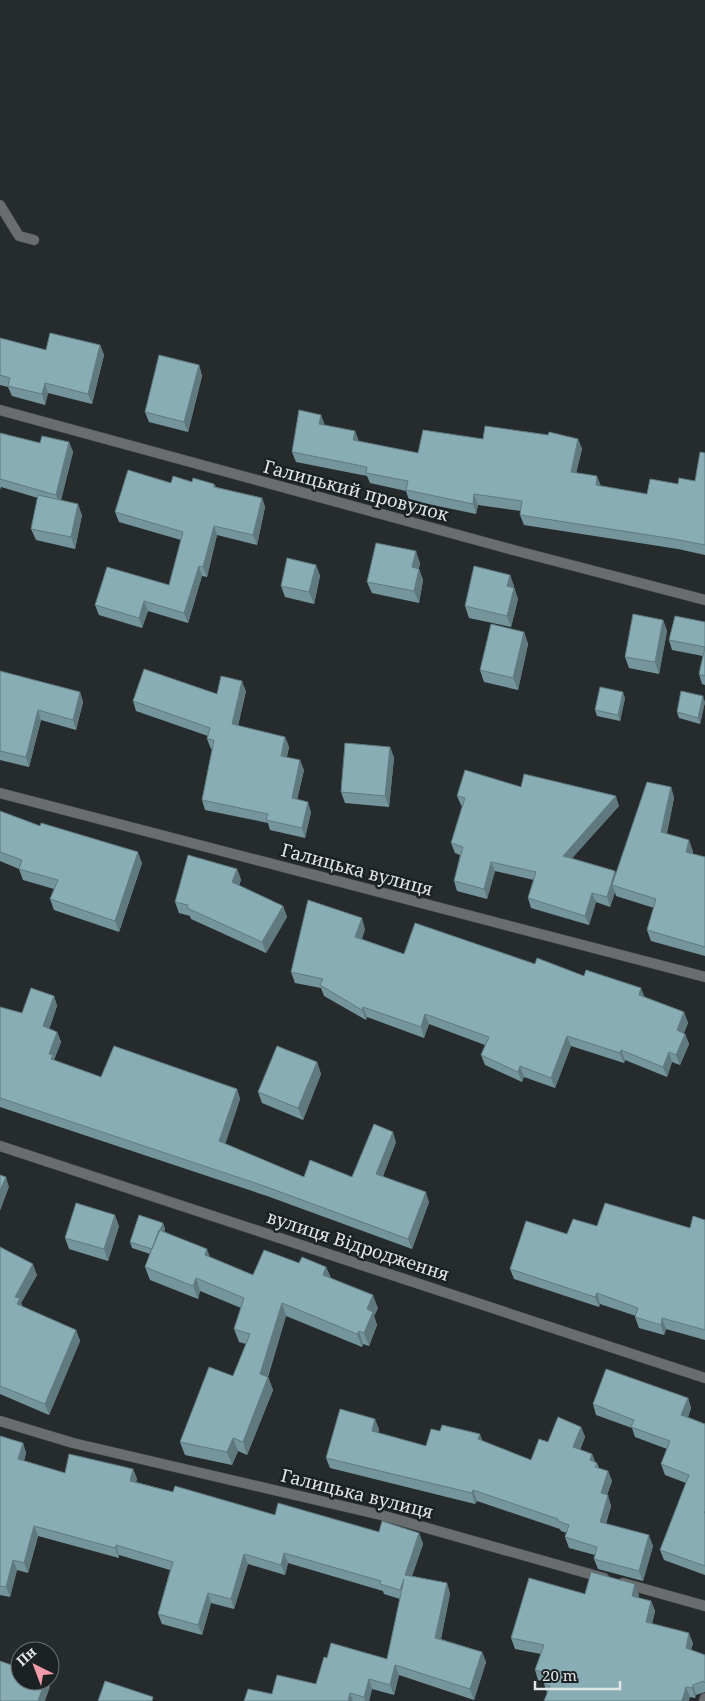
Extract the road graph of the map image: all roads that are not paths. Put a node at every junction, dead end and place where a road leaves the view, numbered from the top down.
1 (0, 205) edge
2 (34, 240) dead end
3 (0, 410) edge
4 (705, 600) edge
5 (0, 793) edge
6 (705, 978) edge
7 (0, 1146) edge
8 (705, 1378) edge
9 (0, 1421) edge
10 (705, 1606) edge

1 - 2 street
3 - 4 street, Галицький провулок
5 - 6 street, Галицька вулиця
7 - 8 street, вулиця Відродження
9 - 10 street, Галицька вулиця

